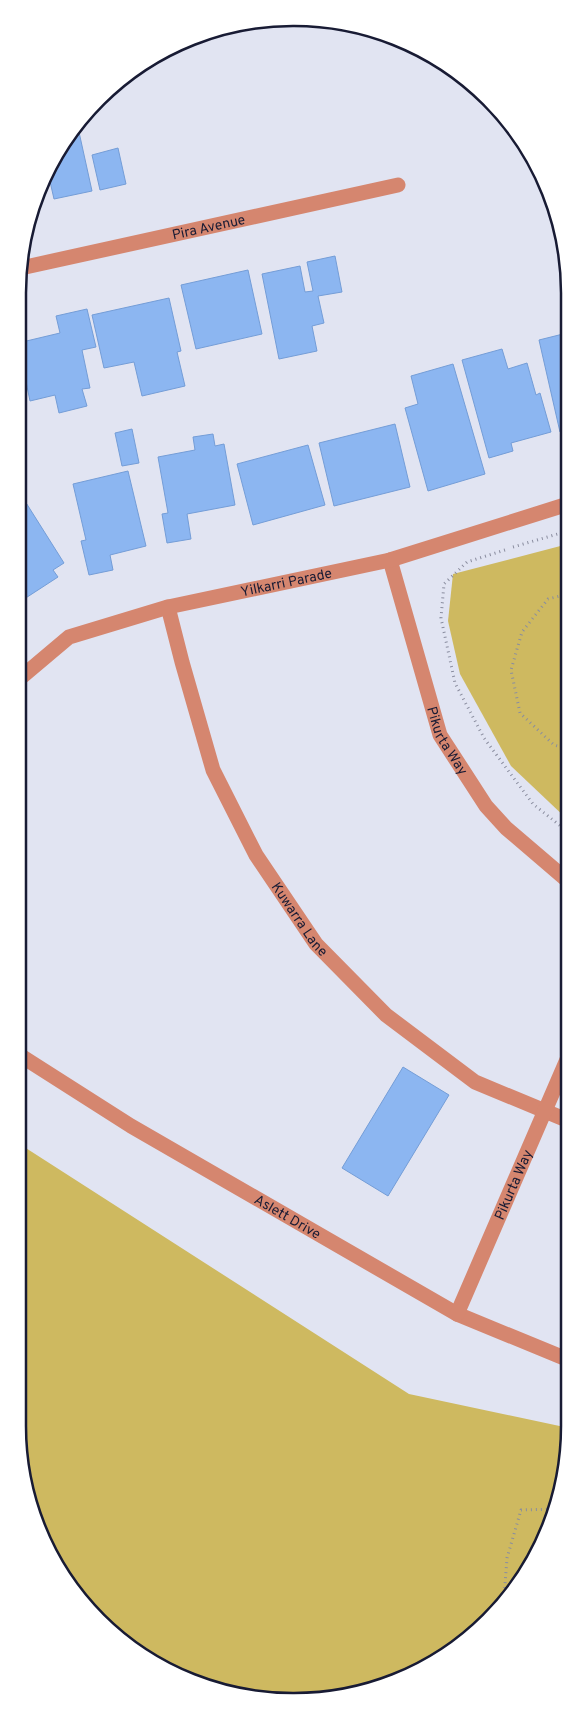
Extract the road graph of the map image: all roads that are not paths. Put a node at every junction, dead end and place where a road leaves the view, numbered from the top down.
1 (398, 185) dead end
2 (28, 266) edge
3 (561, 506) edge
4 (390, 560) junction
5 (168, 607) junction
6 (26, 673) edge
7 (561, 876) edge
8 (26, 1059) edge
9 (561, 1073) edge
10 (544, 1112) junction
11 (561, 1118) edge
12 (457, 1314) junction
13 (561, 1357) edge

1 - 2 street, Pira Avenue
3 - 4 street, Yilkarri Parade
4 - 5 street, Yilkarri Parade
4 - 7 street, Pikurta Way
5 - 6 street, Yilkarri Parade
5 - 10 street, Kuwarra Lane
8 - 12 street, Aslett Drive
9 - 10 street, Pikurta Way
10 - 11 street, Kuwarra Lane
10 - 12 street, Pikurta Way
12 - 13 street, Aslett Drive

